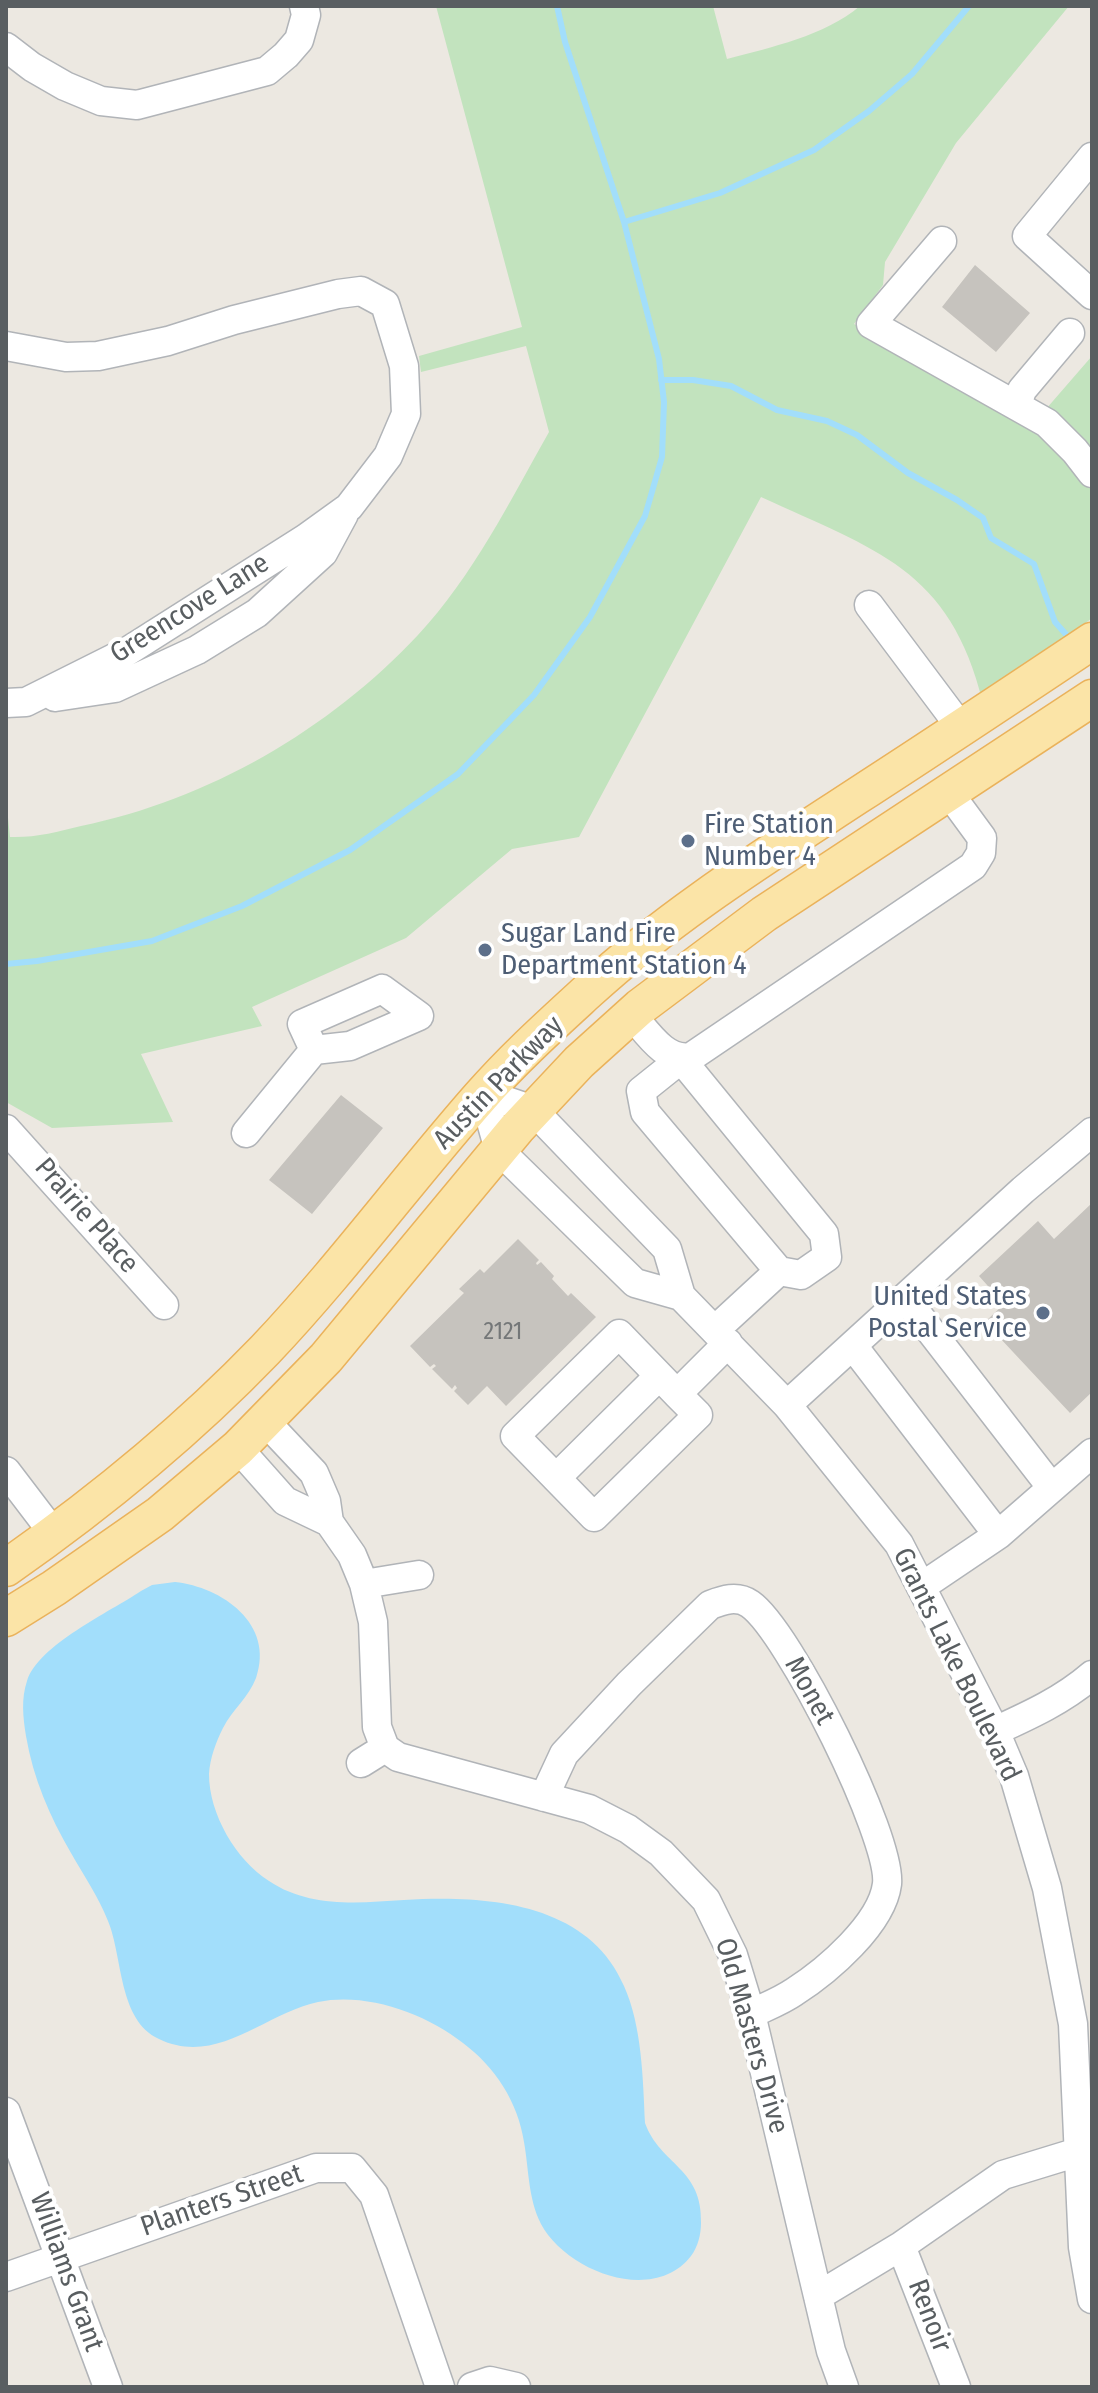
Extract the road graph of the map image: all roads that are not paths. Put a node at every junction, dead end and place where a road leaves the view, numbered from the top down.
1 (304, 6) edge
2 (6, 47) edge
3 (1092, 157) edge
4 (942, 241) dead end
5 (1087, 281) edge
6 (1070, 333) dead end
7 (6, 346) edge
8 (1017, 405) junction
9 (1092, 473) edge
10 (869, 605) dead end
11 (1092, 641) edge
12 (16, 703) edge
13 (1078, 708) edge
14 (962, 729) junction
15 (949, 793) junction
16 (631, 1014) junction
17 (314, 1050) dead end
18 (681, 1059) junction
19 (483, 1093) junction
20 (533, 1110) junction
21 (6, 1129) edge
22 (1092, 1132) edge
23 (246, 1133) dead end
24 (499, 1150) junction
25 (779, 1271) junction
26 (681, 1296) junction
27 (905, 1298) junction
28 (164, 1305) dead end
29 (721, 1336) junction
30 (853, 1346) junction
31 (668, 1385) junction
32 (787, 1405) junction
33 (265, 1421) junction
34 (238, 1448) junction
35 (1092, 1453) edge
36 (6, 1471) edge
37 (556, 1478) junction
38 (1052, 1488) junction
39 (329, 1522) junction
40 (54, 1534) junction
41 (998, 1535) junction
42 (6, 1570) edge
43 (419, 1575) dead end
44 (364, 1584) junction
45 (921, 1587) junction
46 (54, 1588) junction
47 (6, 1618) edge
48 (1092, 1675) edge
49 (995, 1731) junction
50 (544, 1797) junction
51 (751, 2014) junction
52 (6, 2112) edge
53 (1078, 2152) junction
54 (901, 2246) junction
55 (62, 2257) junction
56 (6, 2277) edge
57 (818, 2296) junction
58 (1092, 2299) edge
59 (515, 2386) edge
60 (108, 2387) edge
61 (440, 2387) edge
62 (472, 2387) edge
63 (844, 2387) edge
64 (956, 2387) edge

1 - 2 street
3 - 5 street
4 - 8 street
6 - 8 street
7 - 12 street, Greencove Lane
8 - 9 street
10 - 14 street
11 - 14 main road, Austin Parkway
13 - 15 main road, Austin Parkway
14 - 19 main road, Austin Parkway
15 - 16 main road, Austin Parkway
15 - 18 street
16 - 18 street
16 - 20 main road, Austin Parkway
17 - 23 street
18 - 25 street
18 - 25 street
19 - 20 street, Grants Lake Boulevard
19 - 24 street, Grants Lake Boulevard
19 - 40 main road, Austin Parkway
20 - 24 main road, Austin Parkway
20 - 26 street, Grants Lake Boulevard
21 - 28 street, Prairie Place
22 - 27 street
24 - 26 street, Grants Lake Boulevard
24 - 33 main road, Austin Parkway
25 - 29 street
26 - 29 street, Grants Lake Boulevard
27 - 30 street
27 - 38 street
29 - 31 street
29 - 32 street, Grants Lake Boulevard
30 - 32 street
30 - 41 street
31 - 37 street
31 - 37 street
31 - 37 street
32 - 45 street, Grants Lake Boulevard
33 - 34 main road, Austin Parkway
33 - 39 street, Old Masters Drive
34 - 39 street, Old Masters Drive
34 - 46 main road, Austin Parkway
35 - 38 street
36 - 40 street
38 - 41 street
39 - 44 street, Old Masters Drive
40 - 42 main road, Austin Parkway
40 - 46 main road
41 - 45 street
42 - 46 main road
43 - 44 street
44 - 50 street, Old Masters Drive
45 - 49 street, Grants Lake Boulevard
46 - 47 main road, Austin Parkway
48 - 49 street
49 - 53 street, Grants Lake Boulevard
50 - 51 street, Old Masters Drive
50 - 51 street, Monet
51 - 57 street, Old Masters Drive
52 - 55 street, Williams Grant
53 - 54 street
53 - 58 street, Grants Lake Boulevard
54 - 57 street
54 - 64 street, Renoir
55 - 56 street, Planters Street
55 - 60 street, Williams Grant
55 - 61 street, Planters Street
57 - 63 street, Old Masters Drive
59 - 62 street

